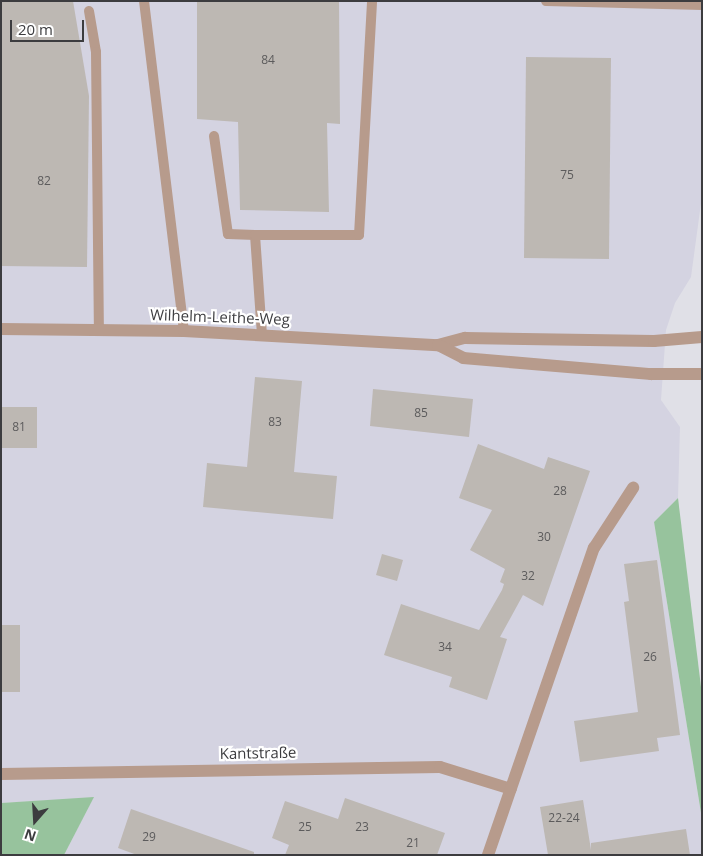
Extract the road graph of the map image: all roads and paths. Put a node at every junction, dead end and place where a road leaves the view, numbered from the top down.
1 (144, 1) edge
2 (372, 1) edge
3 (546, 1) edge
4 (702, 5) edge
5 (90, 11) dead end
6 (214, 136) dead end
7 (255, 235) junction
8 (1, 328) edge
9 (99, 329) junction
10 (184, 331) junction
11 (262, 335) junction
12 (702, 337) edge
13 (438, 346) junction
14 (702, 374) edge
15 (632, 488) dead end
16 (1, 774) edge
17 (511, 789) junction
18 (488, 855) edge

1 - 10 lane
2 - 7 lane
3 - 4 lane
5 - 9 lane
6 - 7 lane
7 - 11 lane
8 - 9 street, Wilhelm-Leithe-Weg
9 - 10 street, Wilhelm-Leithe-Weg
10 - 11 street, Wilhelm-Leithe-Weg
11 - 13 street, Wilhelm-Leithe-Weg
12 - 13 street, Wilhelm-Leithe-Weg
13 - 14 street, Wilhelm-Leithe-Weg
15 - 17 street
16 - 17 street, Kantstraße
17 - 18 street

